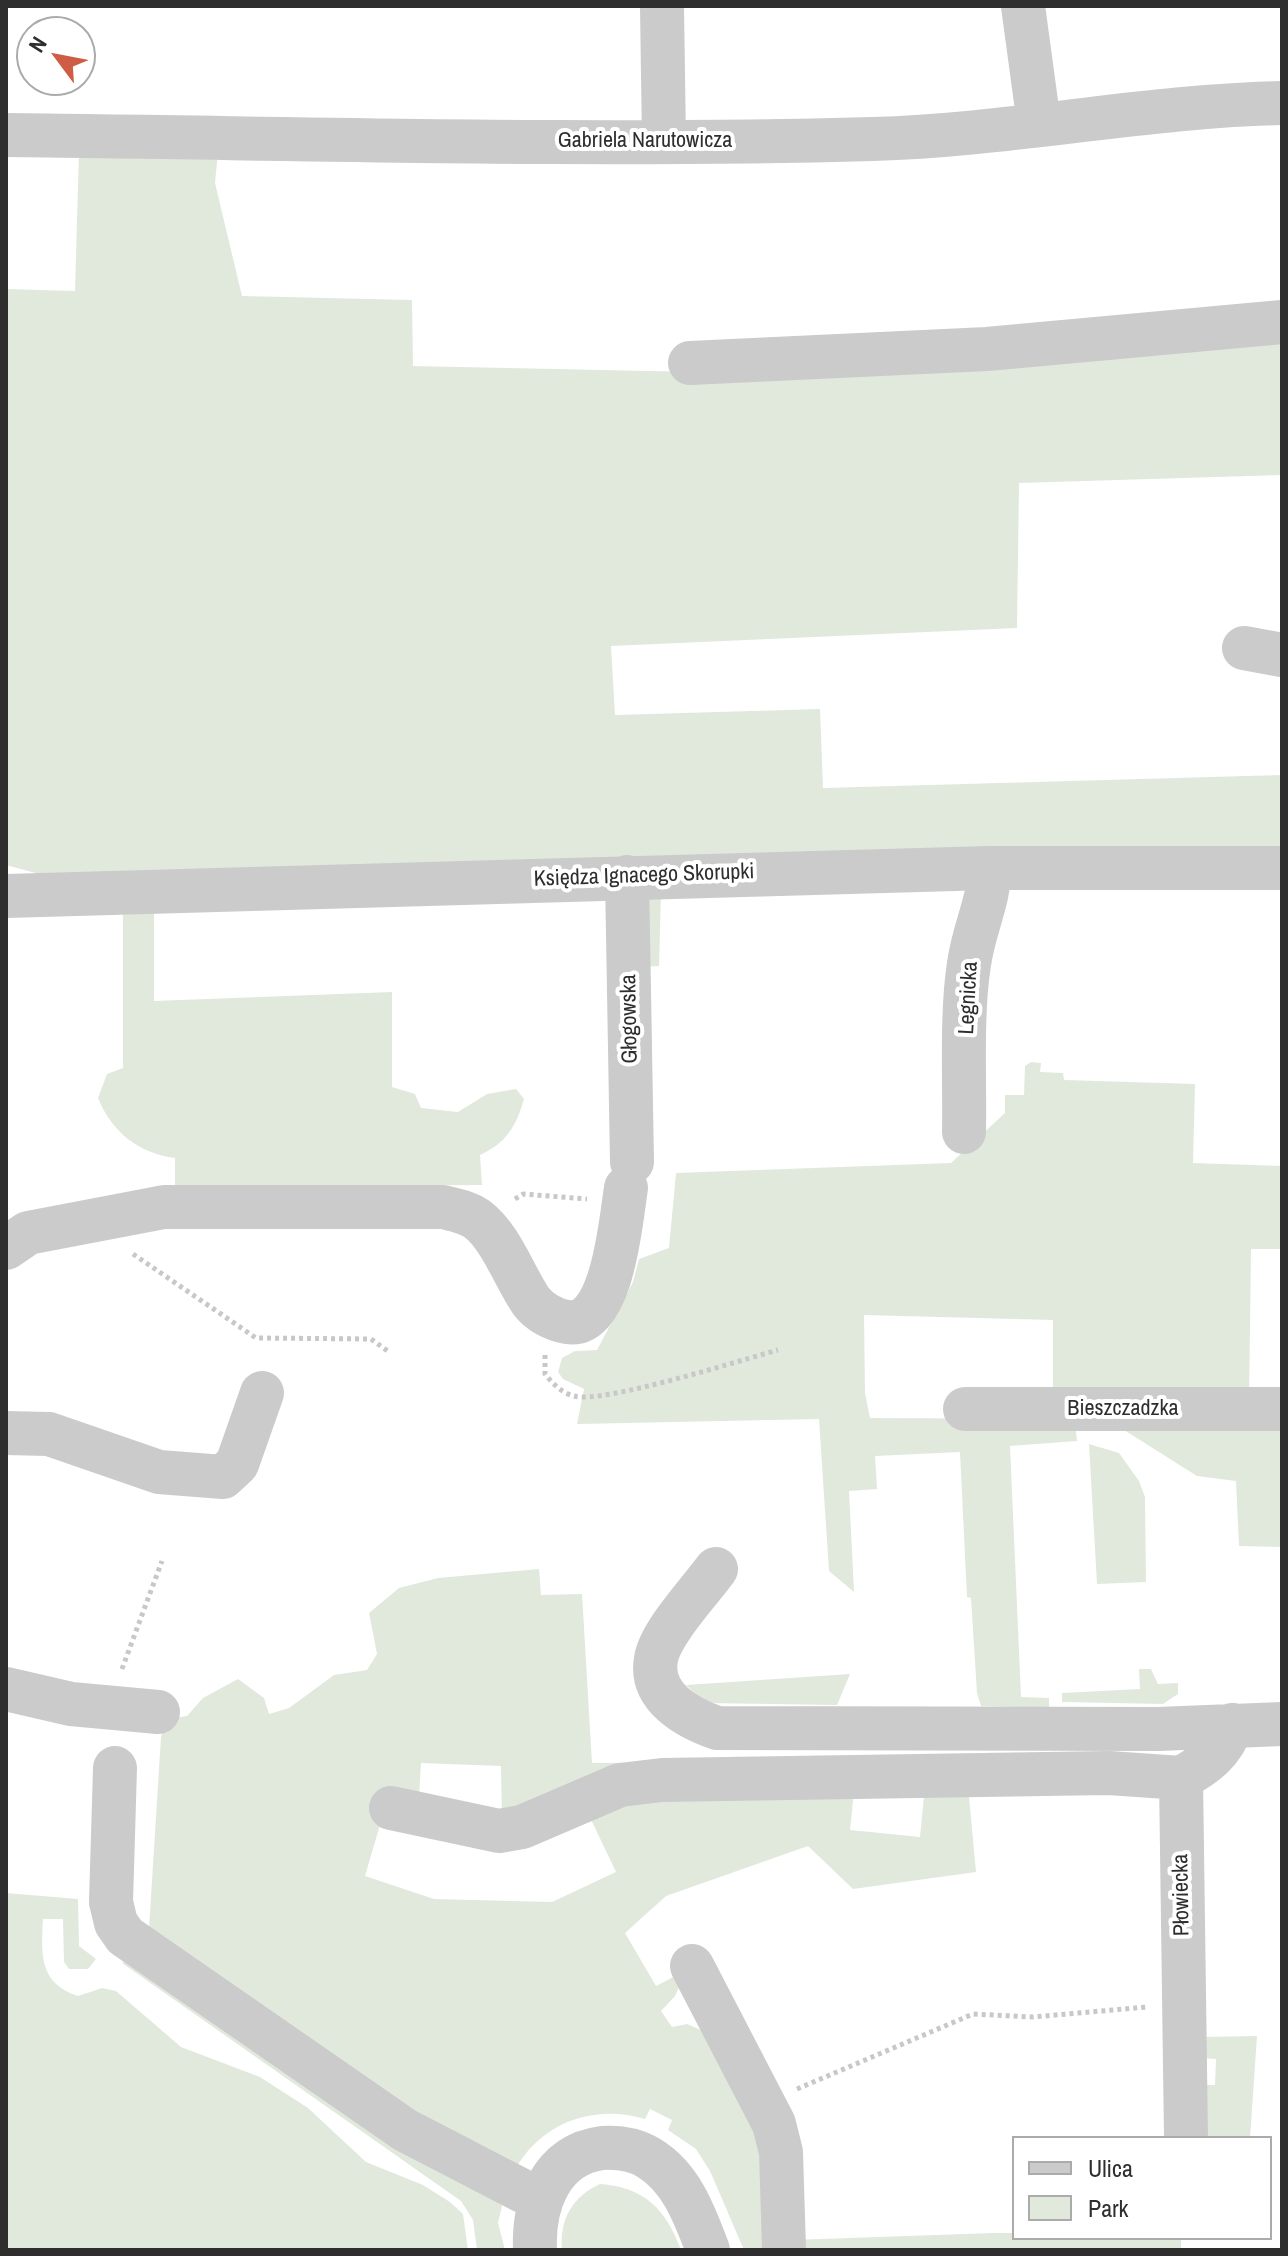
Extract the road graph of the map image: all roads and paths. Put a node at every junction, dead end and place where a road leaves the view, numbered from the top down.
1 (662, 6) edge
2 (1023, 6) edge
3 (1282, 103) edge
4 (1039, 124) junction
5 (6, 135) edge
6 (664, 142) junction
7 (1282, 322) edge
8 (690, 363) dead end
9 (990, 868) junction
10 (1282, 868) edge
11 (627, 877) junction
12 (6, 896) edge
13 (964, 1132) dead end
14 (627, 1184) junction
15 (480, 1221) junction
16 (6, 1248) edge
17 (129, 1251) dead end
18 (555, 1320) junction
19 (778, 1350) dead end
20 (389, 1352) dead end
21 (262, 1393) dead end
22 (965, 1409) dead end
23 (1282, 1409) edge
24 (6, 1433) edge
25 (162, 1561) dead end
26 (716, 1569) dead end
27 (6, 1689) edge
28 (108, 1708) junction
29 (158, 1712) dead end
30 (1282, 1724) edge
31 (1232, 1725) junction
32 (115, 1768) dead end
33 (1181, 1778) junction
34 (391, 1808) dead end
35 (692, 1966) dead end
36 (1184, 2003) junction
37 (765, 2102) junction
38 (1186, 2136) edge
39 (540, 2200) junction
40 (535, 2250) edge
41 (708, 2250) edge
42 (784, 2250) edge

1 - 6 street
2 - 4 street
3 - 4 street, Gabriela Narutowicza
4 - 6 street, Gabriela Narutowicza
5 - 6 street, Gabriela Narutowicza
7 - 8 street
9 - 10 street, Księdza Ignacego Skorupki
9 - 11 street, Księdza Ignacego Skorupki
9 - 13 street, Legnicka
11 - 12 street, Księdza Ignacego Skorupki
11 - 14 street, Głogowska
14 - 15 path
14 - 18 street, Głogowska
15 - 16 street
15 - 18 street
17 - 20 path
18 - 19 path
21 - 24 street
22 - 23 street, Bieszczadzka
25 - 28 path
26 - 31 street
27 - 28 street
28 - 29 street
30 - 31 street
31 - 33 street
32 - 39 street
33 - 34 street
33 - 36 street, Płowiecka
35 - 37 street
36 - 37 path
36 - 38 street, Płowiecka
37 - 42 street
39 - 40 street
39 - 41 street

